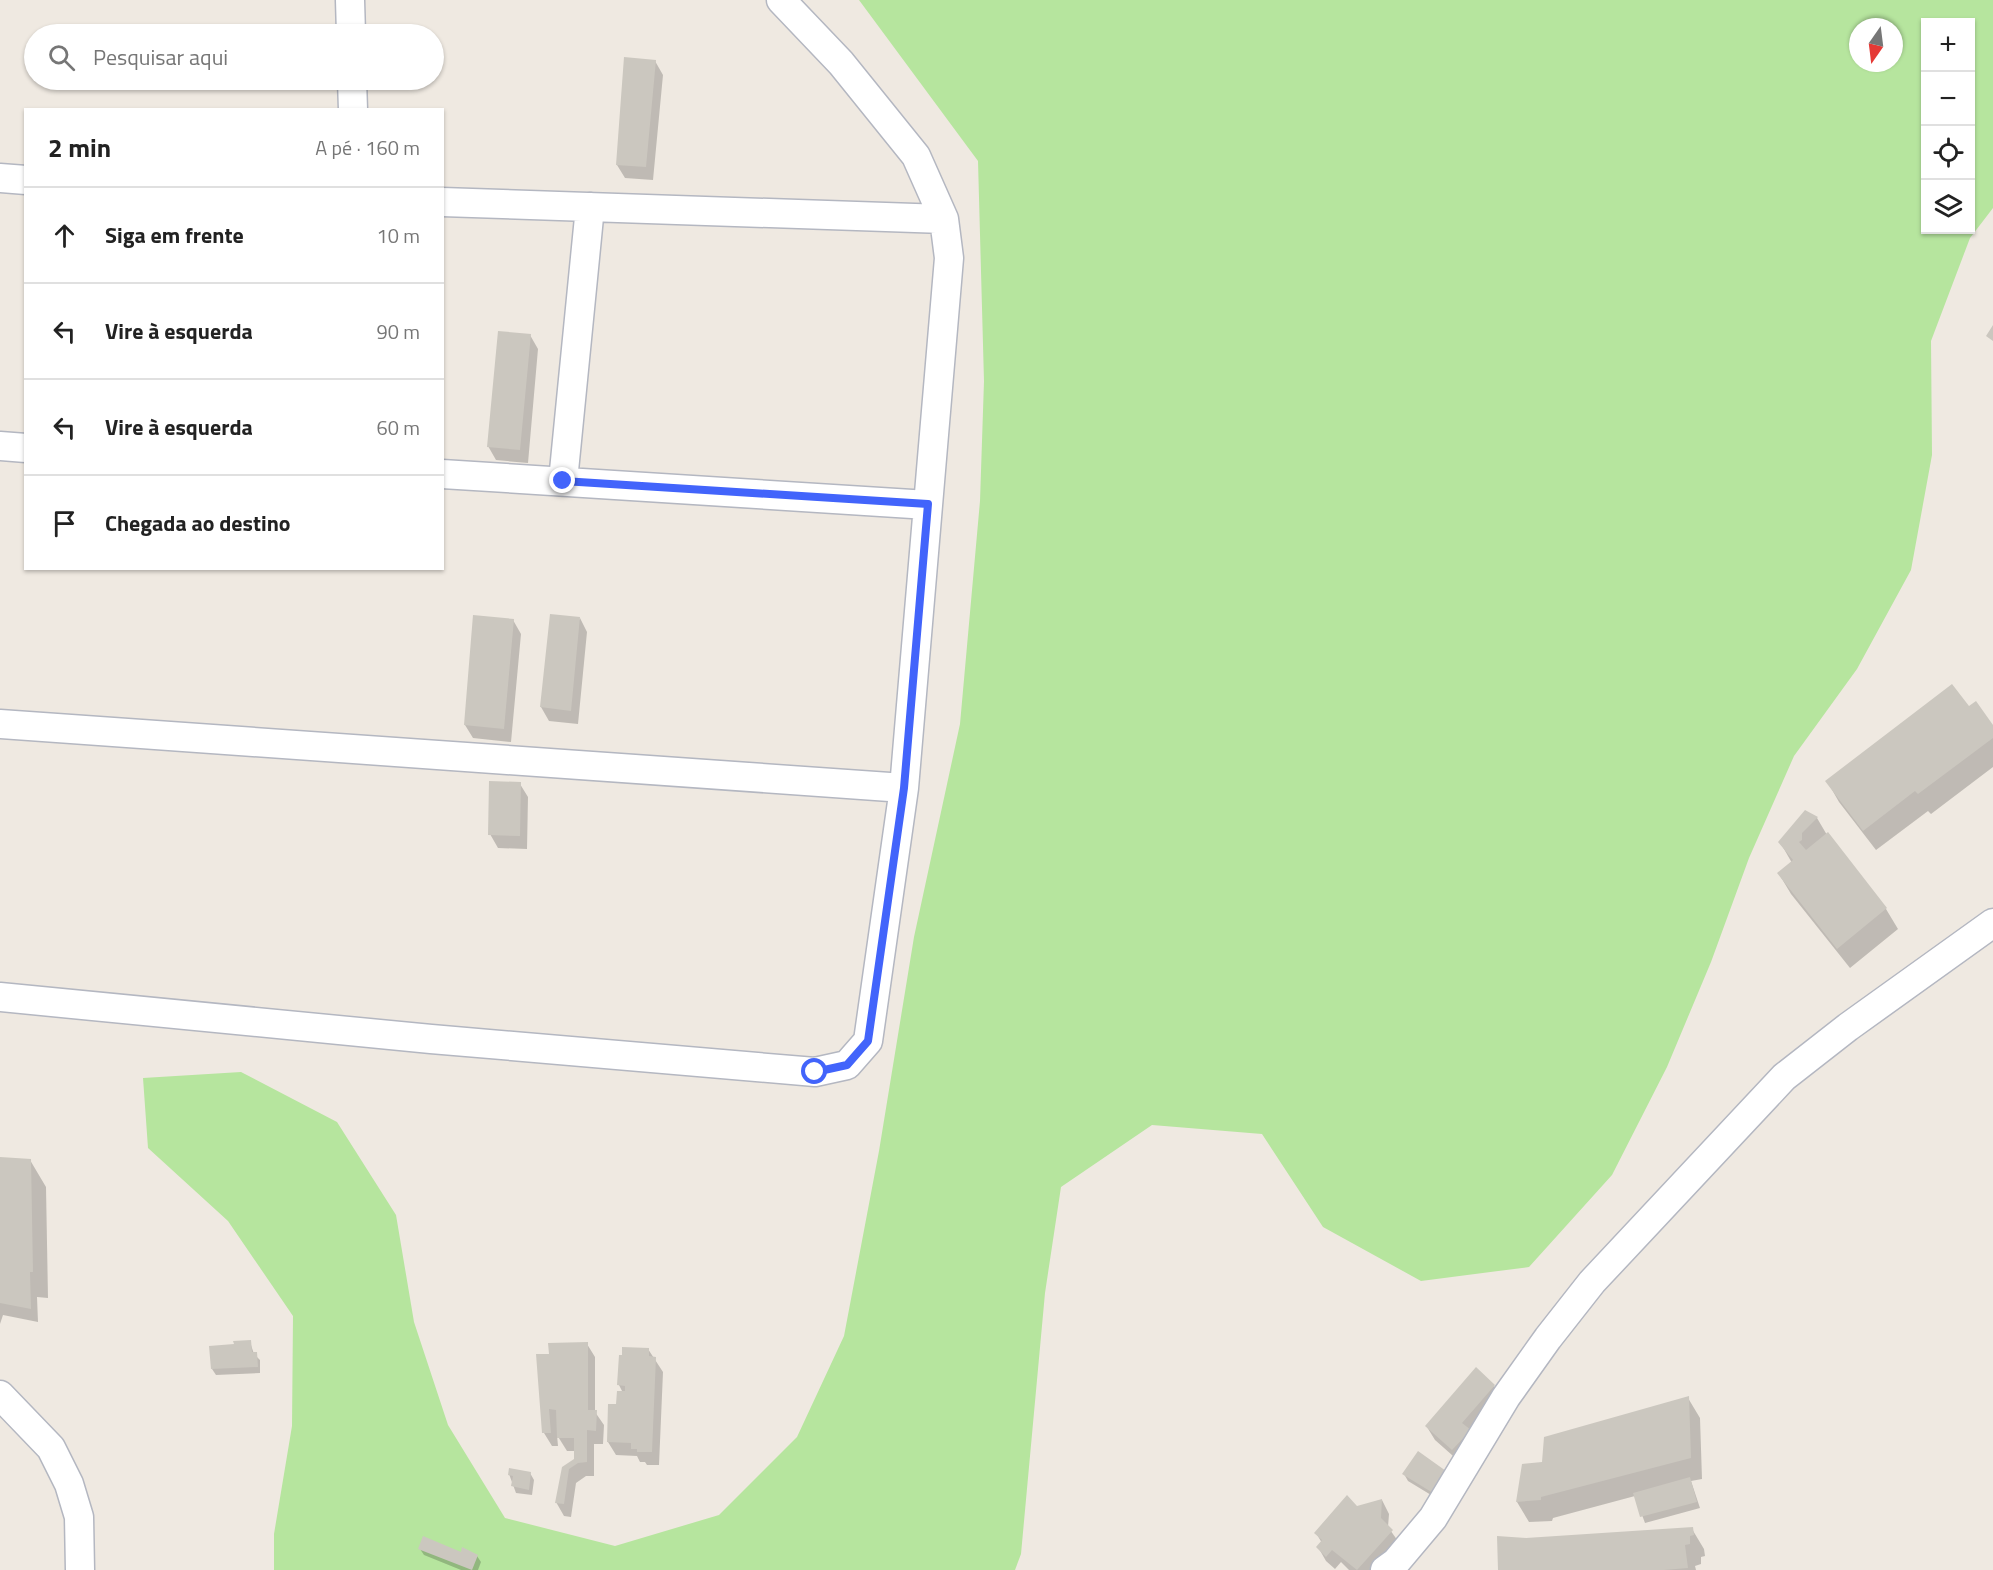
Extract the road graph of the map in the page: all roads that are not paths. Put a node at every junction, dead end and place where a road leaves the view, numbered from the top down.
1 (350, 0) edge
2 (781, 0) edge
3 (351, 24) edge
4 (352, 90) edge
5 (353, 108) edge
6 (0, 178) edge
7 (24, 180) edge
8 (444, 202) edge
9 (590, 207) junction
10 (944, 219) junction
11 (0, 446) edge
12 (24, 448) edge
13 (444, 474) edge
14 (563, 481) junction
15 (928, 504) junction
16 (0, 724) edge
17 (904, 788) junction
18 (1993, 923) edge
19 (0, 997) edge
20 (0, 1395) edge
21 (80, 1570) edge
22 (1385, 1570) edge

1 - 3 street
2 - 10 street
4 - 5 street
6 - 7 street
8 - 9 street
9 - 10 street
9 - 14 street
10 - 15 street
11 - 12 street
13 - 14 street
14 - 15 street
15 - 17 street
16 - 17 street
17 - 19 street
18 - 22 street
20 - 21 street

